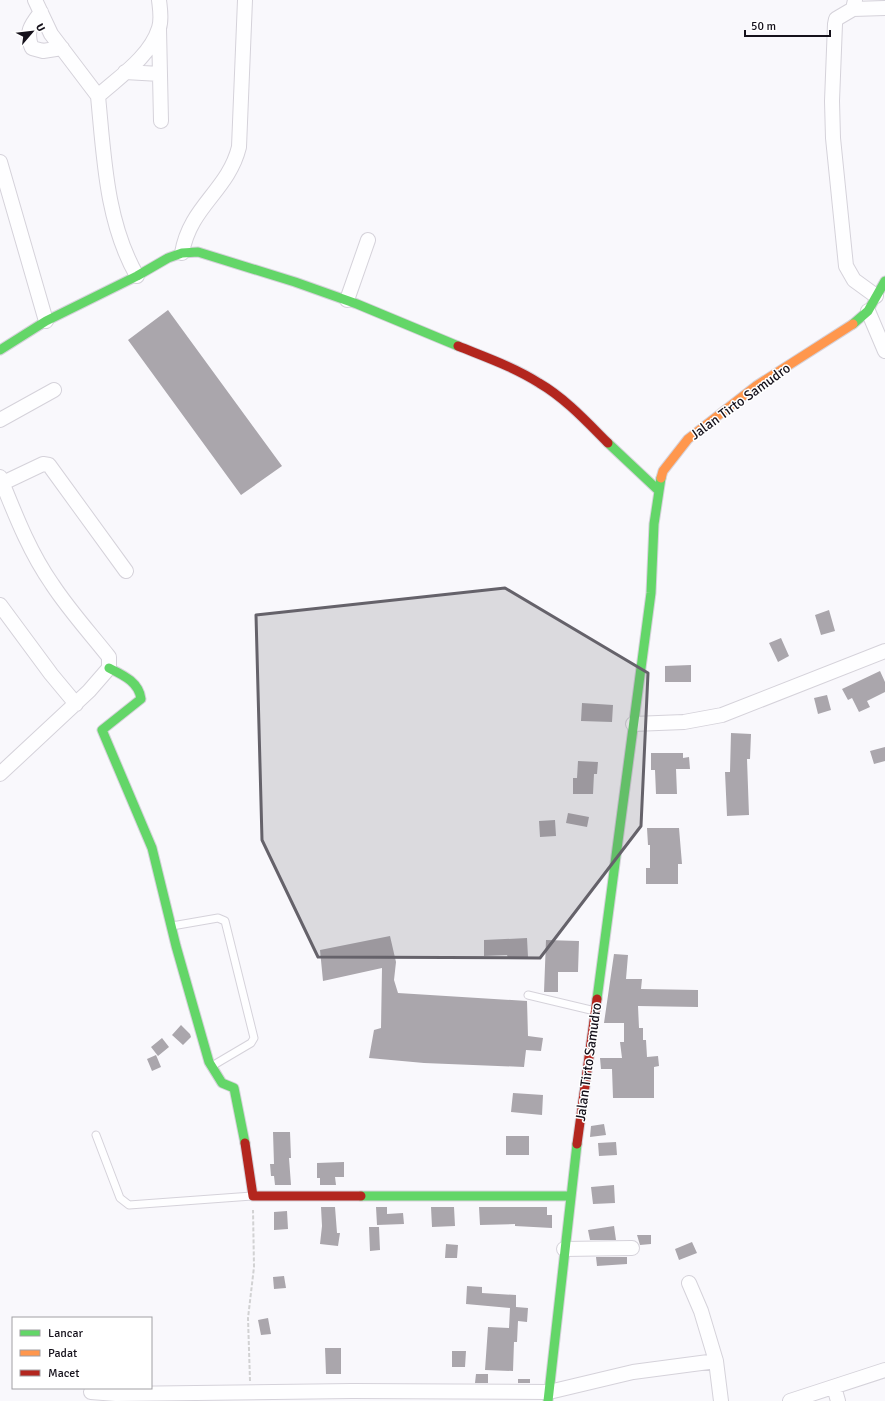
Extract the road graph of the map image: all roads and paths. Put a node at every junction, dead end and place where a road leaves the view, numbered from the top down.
1 (159, 0) edge
2 (245, 0) edge
3 (854, 4) edge
4 (38, 6) edge
5 (885, 8) edge
6 (160, 27) junction
7 (62, 48) junction
8 (125, 72) junction
9 (160, 74) junction
10 (98, 96) junction
11 (161, 121) dead end
12 (0, 162) edge
13 (368, 240) dead end
14 (182, 253) junction
15 (136, 276) junction
16 (885, 281) edge
17 (876, 296) junction
18 (347, 300) junction
19 (868, 311) junction
20 (46, 320) junction
21 (885, 348) edge
22 (0, 350) edge
23 (54, 390) dead end
24 (0, 420) edge
25 (1, 480) edge
26 (658, 490) junction
27 (4, 500) edge
28 (126, 571) dead end
29 (0, 605) edge
30 (885, 651) edge
31 (109, 668) junction
32 (76, 704) junction
33 (633, 724) junction
34 (0, 774) edge
35 (171, 926) junction
36 (528, 995) dead end
37 (595, 1011) junction
38 (212, 1066) junction
39 (96, 1134) dead end
40 (253, 1196) junction
41 (570, 1196) junction
42 (632, 1248) dead end
43 (564, 1249) junction
44 (689, 1283) dead end
45 (716, 1361) junction
46 (885, 1370) edge
47 (834, 1387) junction
48 (91, 1392) dead end
49 (250, 1392) junction
50 (352, 1396) edge
51 (436, 1396) edge
52 (548, 1397) edge
53 (720, 1401) edge
54 (790, 1401) edge
55 (838, 1401) edge

1 - 6 street
2 - 14 street
3 - 5 street
3 - 17 street
4 - 7 street
4 - 7 street
6 - 8 street
6 - 9 street
7 - 10 street
8 - 9 street
8 - 10 street
9 - 11 street
10 - 15 street
12 - 20 street
13 - 18 street
14 - 15 street
14 - 18 street
15 - 20 street
16 - 17 street, Jalan Tirto Samudro
17 - 19 street, Jalan Tirto Samudro
18 - 26 street
19 - 21 street
19 - 26 street, Jalan Tirto Samudro
20 - 22 street
23 - 24 street
25 - 27 street
25 - 28 street
26 - 33 street, Jalan Tirto Samudro
27 - 31 street
29 - 32 street
30 - 33 street
31 - 32 street
31 - 35 street
32 - 34 street
33 - 37 street, Jalan Tirto Samudro
35 - 38 street
35 - 38 lane
36 - 37 lane
37 - 41 street, Jalan Tirto Samudro
38 - 40 street
39 - 40 lane
40 - 41 street
40 - 49 path
41 - 43 street, Jalan Tirto Samudro
42 - 43 street
43 - 52 street, Jalan Tirto Samudro
44 - 45 street
45 - 52 street
45 - 53 street
46 - 47 street
47 - 54 street
47 - 55 street
48 - 49 street
49 - 50 street
50 - 51 street
51 - 52 street

